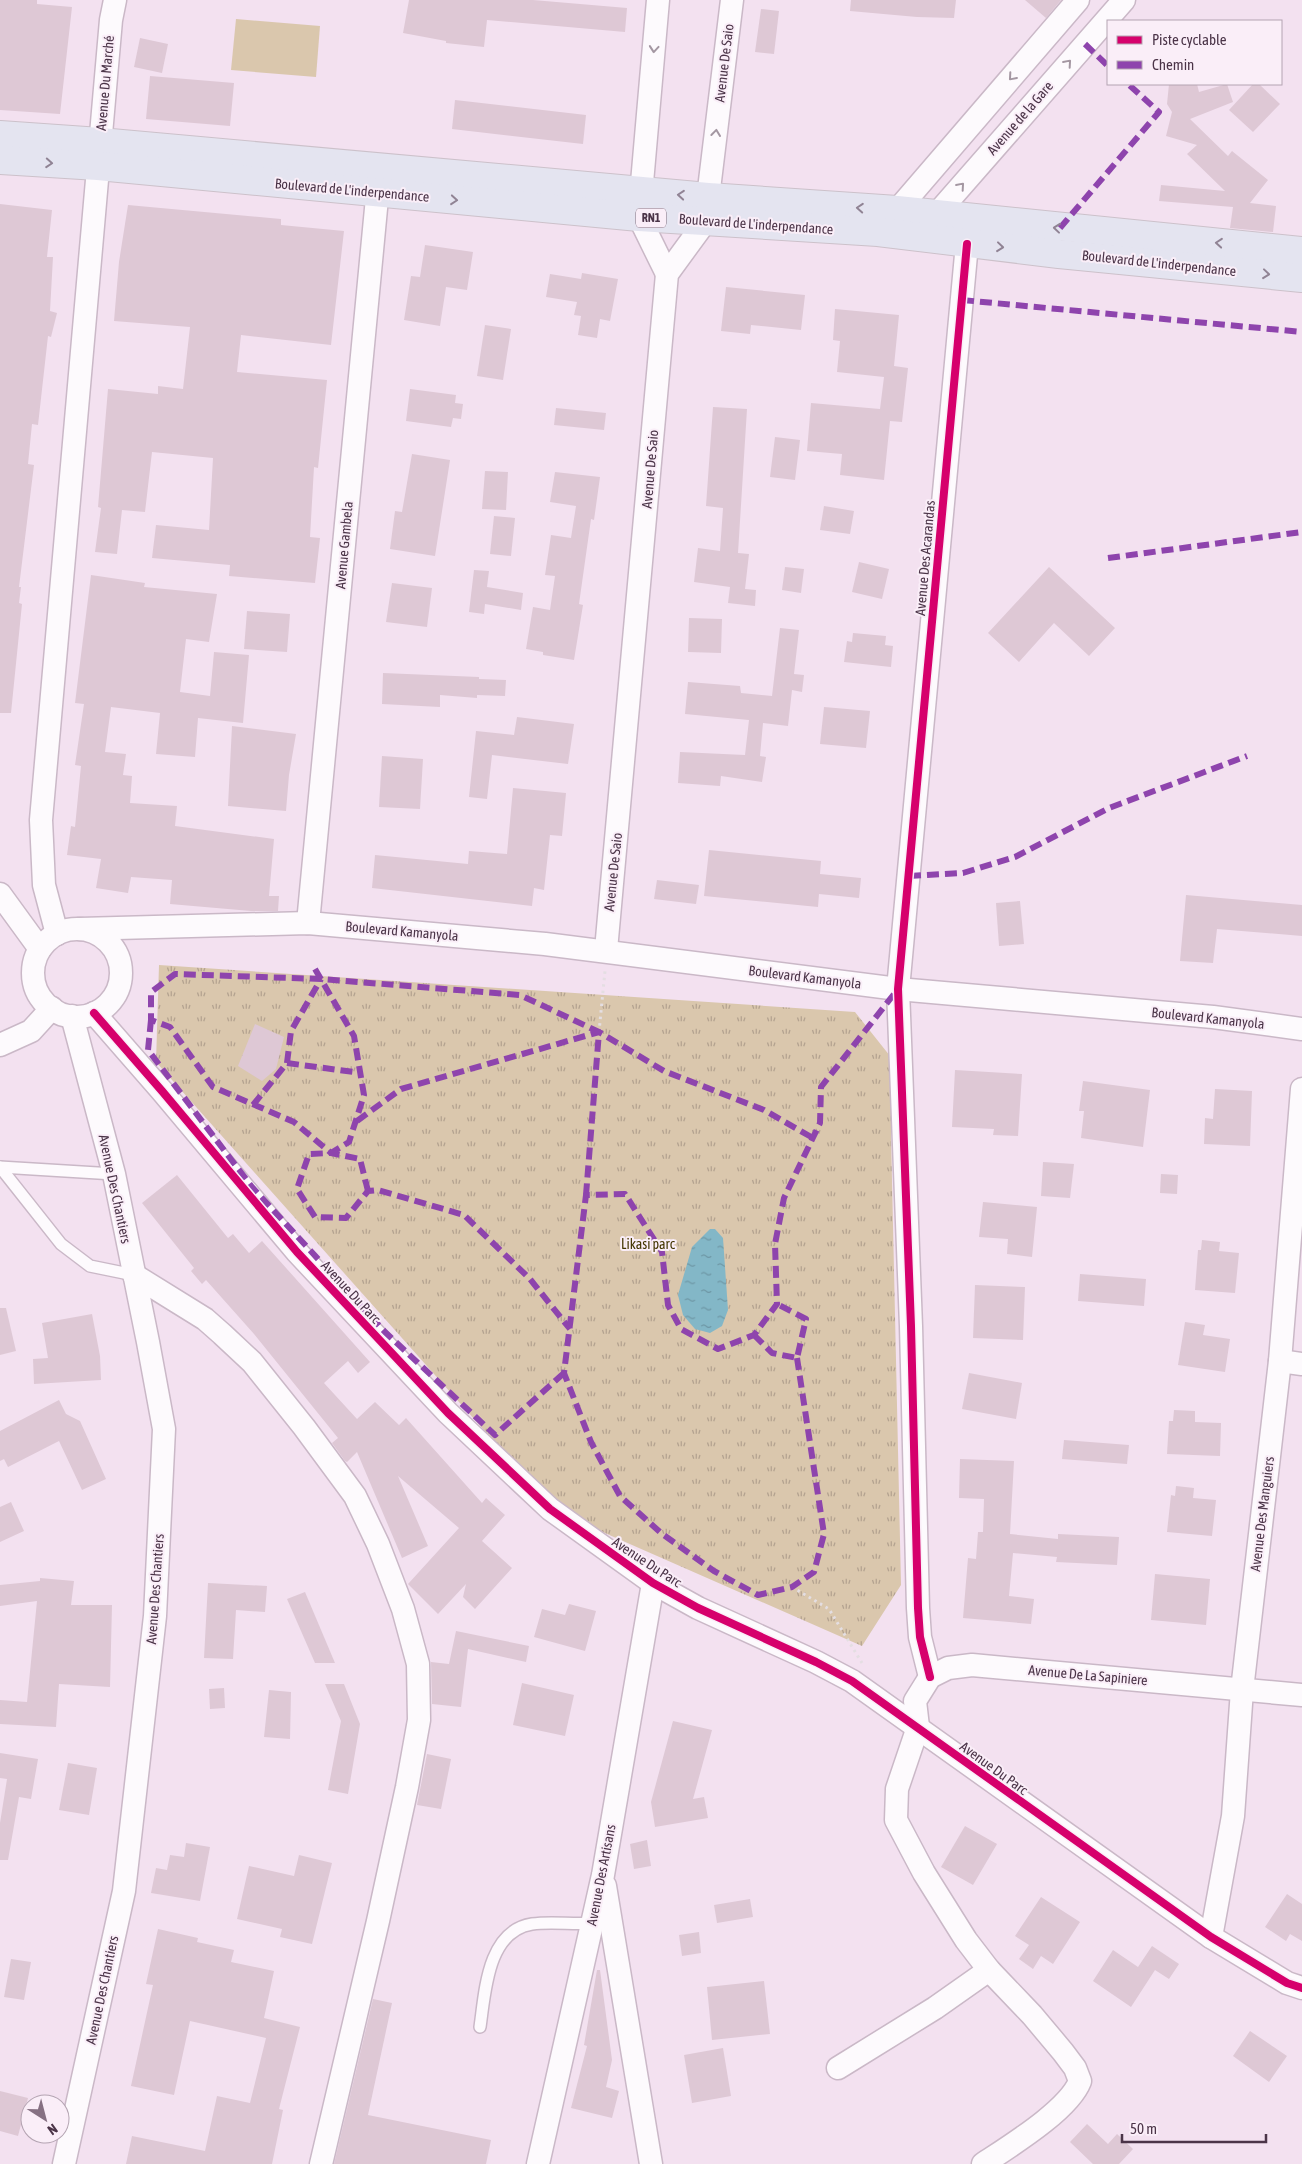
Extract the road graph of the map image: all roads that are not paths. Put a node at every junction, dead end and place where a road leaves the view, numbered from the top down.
1 (115, 0) edge
2 (658, 0) edge
3 (732, 0) edge
4 (1078, 0) edge
5 (1124, 0) edge
6 (0, 135) edge
7 (99, 154) junction
8 (0, 160) edge
9 (378, 180) junction
10 (640, 204) junction
11 (706, 209) junction
12 (897, 210) junction
13 (936, 215) junction
14 (878, 232) junction
15 (918, 237) junction
16 (967, 244) junction
17 (1302, 251) edge
18 (667, 274) junction
19 (1302, 278) edge
20 (0, 894) edge
21 (308, 923) junction
22 (80, 929) junction
23 (57, 934) junction
24 (40, 949) junction
25 (606, 950) junction
26 (898, 989) junction
27 (73, 1013) junction
28 (1302, 1029) edge
29 (0, 1045) edge
30 (1302, 1089) edge
31 (0, 1168) edge
32 (114, 1174) junction
33 (134, 1275) junction
34 (1291, 1362) edge
35 (653, 1583) junction
36 (930, 1677) junction
37 (1242, 1690) junction
38 (1302, 1695) edge
39 (918, 1727) junction
40 (601, 1922) junction
41 (1210, 1937) junction
42 (989, 1970) junction
43 (1302, 1988) edge
44 (480, 2027) dead end
45 (838, 2068) dead end
46 (64, 2164) edge
47 (321, 2164) edge
48 (538, 2164) edge
49 (651, 2164) edge
50 (983, 2164) edge

1 - 7 street, Avenue Du Marché
2 -> 10 street
11 -> 3 street, Avenue De Saio
4 -> 12 street
13 -> 5 street, Avenue de la Gare
6 - 7 highway, Boulevard de L'inderpendance / RN1
8 -> 7 highway, Boulevard de L'inderpendance / RN1
7 - 9 highway, Boulevard de L'inderpendance / RN1
7 - 23 street, Avenue Du Marché
9 - 10 highway, Boulevard de L'inderpendance / RN1
9 - 21 street, Avenue Gambela
10 - 11 highway, Boulevard de L'inderpendance / RN1
10 - 18 street
12 -> 11 highway, Boulevard de L'inderpendance / RN1
11 - 14 highway, Boulevard de L'inderpendance / RN1
11 - 18 street, Avenue De Saio
12 - 13 highway, Boulevard de L'inderpendance / RN1
12 - 14 street
13 - 15 street, Avenue de la Gare
17 -> 13 highway, Boulevard de L'inderpendance / RN1
14 - 15 highway, Boulevard de L'inderpendance / RN1
15 - 16 highway, Boulevard de L'inderpendance / RN1
16 -> 19 highway, Boulevard de L'inderpendance / RN1
16 - 26 street, Avenue Des Acarandas
18 - 25 street, Avenue De Saio
20 - 24 street
21 - 22 street, Boulevard Kamanyola
21 - 25 street, Boulevard Kamanyola
22 - 23 street
22 - 27 street
23 - 24 street
24 - 27 street
25 - 26 street, Boulevard Kamanyola
26 - 28 street, Boulevard Kamanyola
26 - 36 street, Avenue Des Acarandas
27 - 29 street
27 - 32 street, Avenue Des Chantiers
27 - 35 street, Avenue Du Parc
30 - 34 street, Avenue Des Manguiers
31 - 32 lane
31 - 33 lane
32 - 33 street, Avenue Des Chantiers
33 - 46 street, Avenue Des Chantiers
33 - 47 street
34 - 37 street, Avenue Des Manguiers
35 - 39 street, Avenue Du Parc
35 - 40 street, Avenue Des Artisans
36 - 37 street, Avenue De La Sapiniere
36 - 39 street
37 - 38 street, Avenue De La Sapiniere
37 - 41 street, Avenue Des Manguiers
39 - 41 street, Avenue Du Parc
39 - 42 street
40 - 44 lane
40 - 48 street, Avenue Des Artisans
40 - 49 street
41 - 43 street, Avenue Du Parc
42 - 45 street
42 - 50 street

